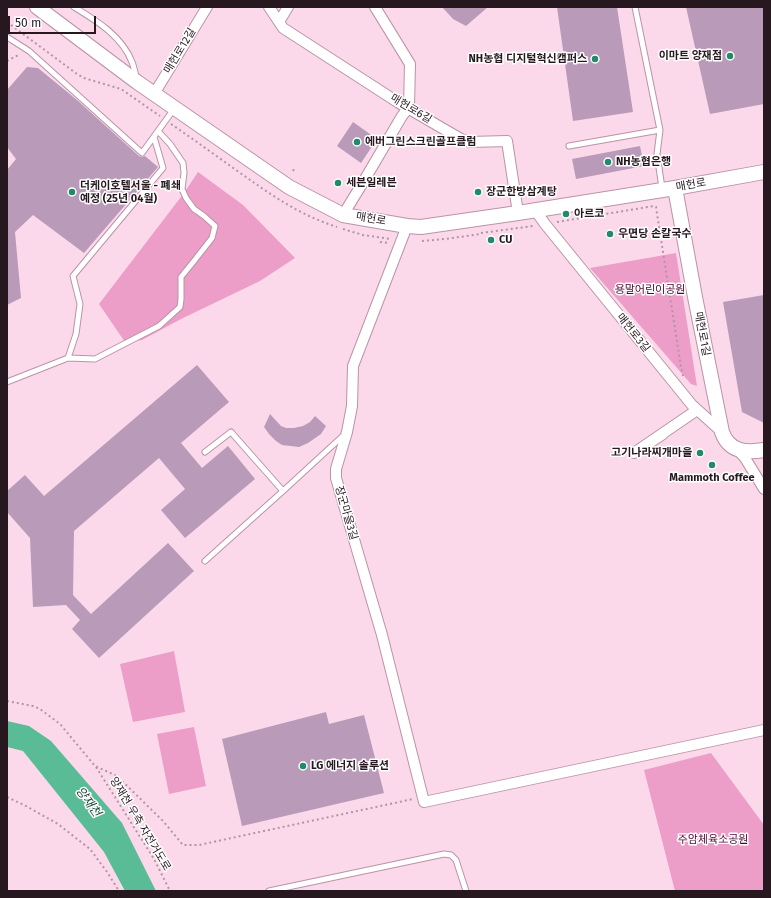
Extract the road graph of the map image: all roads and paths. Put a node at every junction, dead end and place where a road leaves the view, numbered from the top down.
1 (37, 7) edge
2 (74, 7) edge
3 (207, 7) edge
4 (269, 7) edge
5 (288, 7) edge
6 (375, 7) edge
7 (635, 7) edge
8 (279, 22) junction
9 (7, 37) edge
10 (29, 51) junction
11 (7, 61) edge
12 (137, 82) junction
13 (154, 94) junction
14 (175, 108) junction
15 (409, 108) junction
16 (660, 130) junction
17 (158, 131) junction
18 (154, 137) junction
19 (569, 146) dead end
20 (295, 167) dead end
21 (293, 171) dead end
22 (764, 172) edge
23 (669, 188) junction
24 (535, 210) junction
25 (518, 213) junction
26 (343, 215) junction
27 (545, 224) junction
28 (406, 226) junction
29 (480, 229) dead end
30 (380, 242) dead end
31 (391, 243) dead end
32 (68, 358) junction
33 (684, 379) dead end
34 (7, 382) edge
35 (697, 410) junction
36 (347, 432) junction
37 (722, 432) junction
38 (737, 449) junction
39 (764, 450) edge
40 (205, 452) dead end
41 (634, 453) dead end
42 (764, 489) edge
43 (283, 491) junction
44 (205, 561) dead end
45 (7, 701) edge
46 (764, 730) edge
47 (7, 797) edge
48 (119, 891) edge
49 (170, 891) edge
50 (269, 891) edge
51 (466, 891) edge

1 - 12 main road, 매헌로
2 - 12 lane
3 - 13 street, 매헌로12길
4 - 8 street, 매헌로6길
5 - 8 street
6 - 15 street
7 - 16 lane
8 - 15 street, 매헌로6길
9 - 10 lane
10 - 11 path
10 - 18 lane
12 - 13 main road, 매헌로
13 - 14 main road, 매헌로
14 - 17 lane
14 - 26 main road, 매헌로
15 - 25 street, 매헌로6길
15 - 26 street
16 - 19 lane
16 - 23 lane
17 - 18 lane
17 - 32 lane
18 - 32 lane
20 - 21 path
22 - 23 main road, 매헌로
23 - 24 main road, 매헌로
23 - 37 main road, 매헌로1길
24 - 25 main road, 매헌로
24 - 27 street, 매헌로3길
25 - 28 main road, 매헌로
26 - 28 main road, 매헌로
27 - 29 path
27 - 33 path
27 - 35 street, 매헌로3길
28 - 36 street, 장군마을3길
30 - 31 path
32 - 34 lane
35 - 37 street, 매헌로3길
35 - 41 street
36 - 43 lane
36 - 46 street, 장군마을3길
37 - 38 main road
38 - 39 main road
38 - 42 street
40 - 43 lane
43 - 44 lane
45 - 49 path, 양재천 우측 자전거도로
47 - 48 path
50 - 51 lane

